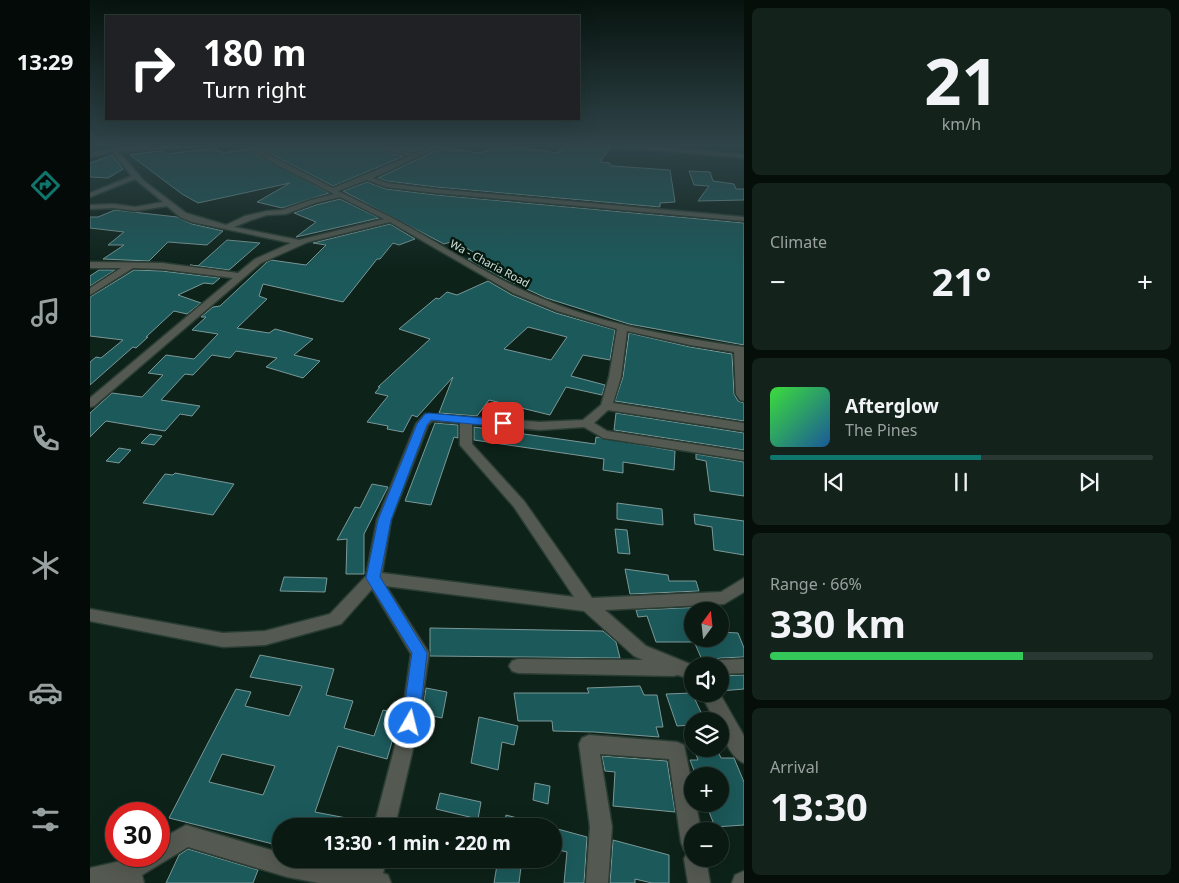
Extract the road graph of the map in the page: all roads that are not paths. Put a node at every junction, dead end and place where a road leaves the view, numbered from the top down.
1 (114, 185) edge
2 (147, 185) edge
3 (321, 185) edge
4 (348, 185) edge
5 (387, 185) edge
6 (332, 191) junction
7 (90, 195) edge
8 (341, 195) junction
9 (169, 203) junction
10 (90, 207) edge
11 (744, 219) edge
12 (390, 220) junction
13 (227, 228) junction
14 (299, 242) junction
15 (134, 264) junction
16 (90, 265) edge
17 (239, 276) junction
18 (90, 292) edge
19 (622, 329) junction
20 (741, 350) edge
21 (744, 398) edge
22 (90, 404) edge
23 (606, 406) junction
24 (466, 420) junction
25 (586, 423) junction
26 (744, 427) edge
27 (744, 456) edge
28 (373, 578) junction
29 (744, 584) edge
30 (588, 605) junction
31 (90, 616) edge
32 (518, 666) dead end
33 (744, 666) edge
34 (729, 667) edge
35 (684, 669) edge
36 (684, 671) edge
37 (715, 702) edge
38 (744, 754) edge
39 (386, 818) edge
40 (689, 822) edge
41 (170, 845) edge
42 (141, 867) edge
43 (696, 867) edge
44 (376, 868) edge
45 (131, 877) edge
46 (90, 879) edge
47 (375, 882) edge
48 (597, 883) edge
49 (699, 883) edge

1 - 7 street
2 - 9 street
3 - 6 street, Wa - Charia Road
4 - 6 street
5 - 11 street
6 - 8 street, Wa - Charia Road
8 - 12 street, Wa - Charia Road
8 - 13 street
9 - 10 street
9 - 13 street
12 - 14 street
12 - 19 street, Wa - Charia Road
13 - 14 street
14 - 17 street
15 - 16 street
15 - 17 street
15 - 18 street
17 - 22 street
19 - 20 street, Wa - Charia Road
19 - 23 street
20 - 21 street
23 - 25 street
23 - 26 street
24 - 25 street
24 - 28 street
24 - 30 street
25 - 27 street
28 - 30 street
28 - 31 street
28 - 39 street
29 - 30 street
30 - 35 street
32 - 36 street
33 - 34 street
37 - 38 street
40 - 48 street
41 - 47 street
42 - 45 street
43 - 49 street
44 - 47 street
45 - 46 street

